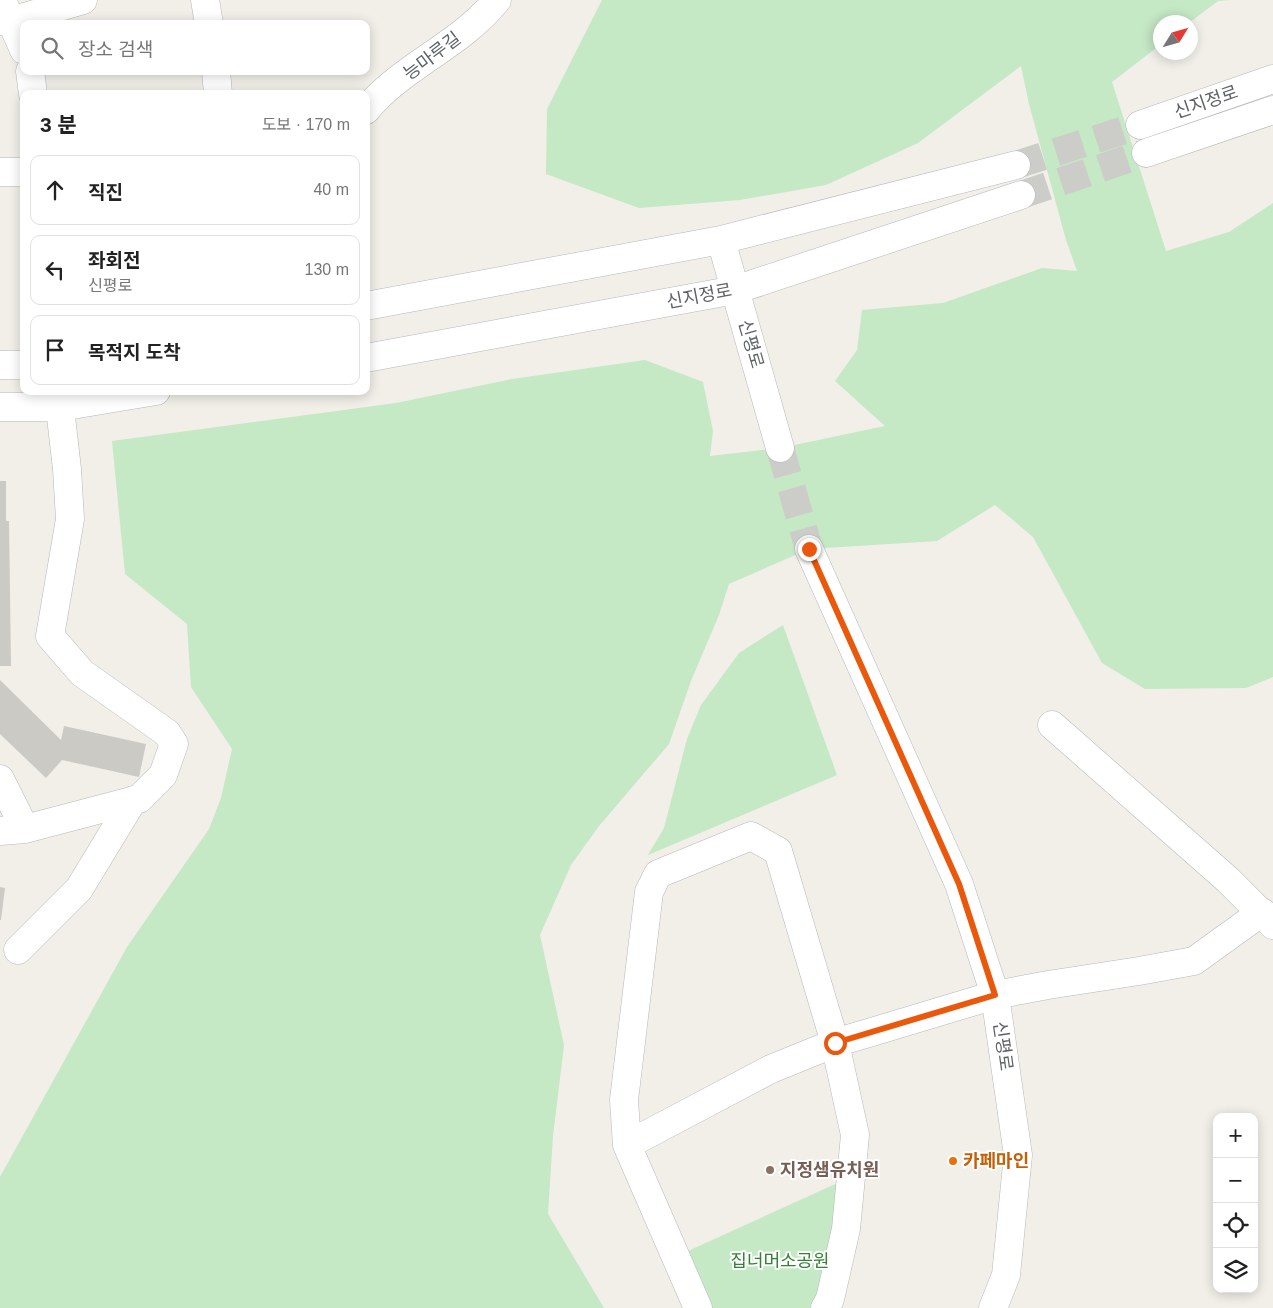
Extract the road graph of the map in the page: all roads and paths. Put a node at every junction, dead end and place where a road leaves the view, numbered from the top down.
1 (83, 0) edge
2 (205, 0) edge
3 (497, 0) edge
4 (4, 14) edge
5 (208, 20) edge
6 (20, 43) edge
7 (31, 75) edge
8 (216, 75) edge
9 (1273, 79) edge
10 (32, 90) edge
11 (218, 90) edge
12 (370, 106) edge
13 (1273, 110) edge
14 (1140, 125) tunnel mouth
15 (1146, 152) tunnel mouth
16 (1016, 165) tunnel mouth
17 (0, 172) edge
18 (20, 172) edge
19 (1021, 195) tunnel mouth
20 (721, 240) junction
21 (735, 290) junction
22 (370, 305) edge
23 (370, 357) edge
24 (20, 365) edge
25 (0, 366) edge
26 (108, 395) edge
27 (59, 399) edge
28 (0, 407) edge
29 (780, 448) tunnel mouth
30 (809, 549) tunnel mouth
31 (1052, 725) dead end
32 (0, 779) edge
33 (133, 800) junction
34 (12, 830) edge
35 (1267, 919) edge
36 (18, 950) dead end
37 (995, 995) junction
38 (835, 1043) junction
39 (627, 1145) junction
40 (698, 1308) edge
41 (825, 1308) edge
42 (993, 1308) edge

1 - 4 street
2 - 5 street
3 - 12 street, 능마루길
4 - 6 street
7 - 10 street
8 - 11 street
9 - 14 street, 신지정로
13 - 15 street, 신지정로
16 - 20 street
17 - 18 street
19 - 21 street, 신지정로
20 - 21 street, 신평로
20 - 22 street
21 - 23 street, 신지정로
21 - 29 street, 신평로
24 - 25 street
26 - 27 street
27 - 28 street
27 - 33 street
30 - 37 street, 신평로
31 - 35 street
32 - 34 street
33 - 34 street
33 - 36 street
35 - 37 street
37 - 38 street
37 - 42 street, 신평로
38 - 39 street
38 - 39 street
38 - 41 street
39 - 40 street

